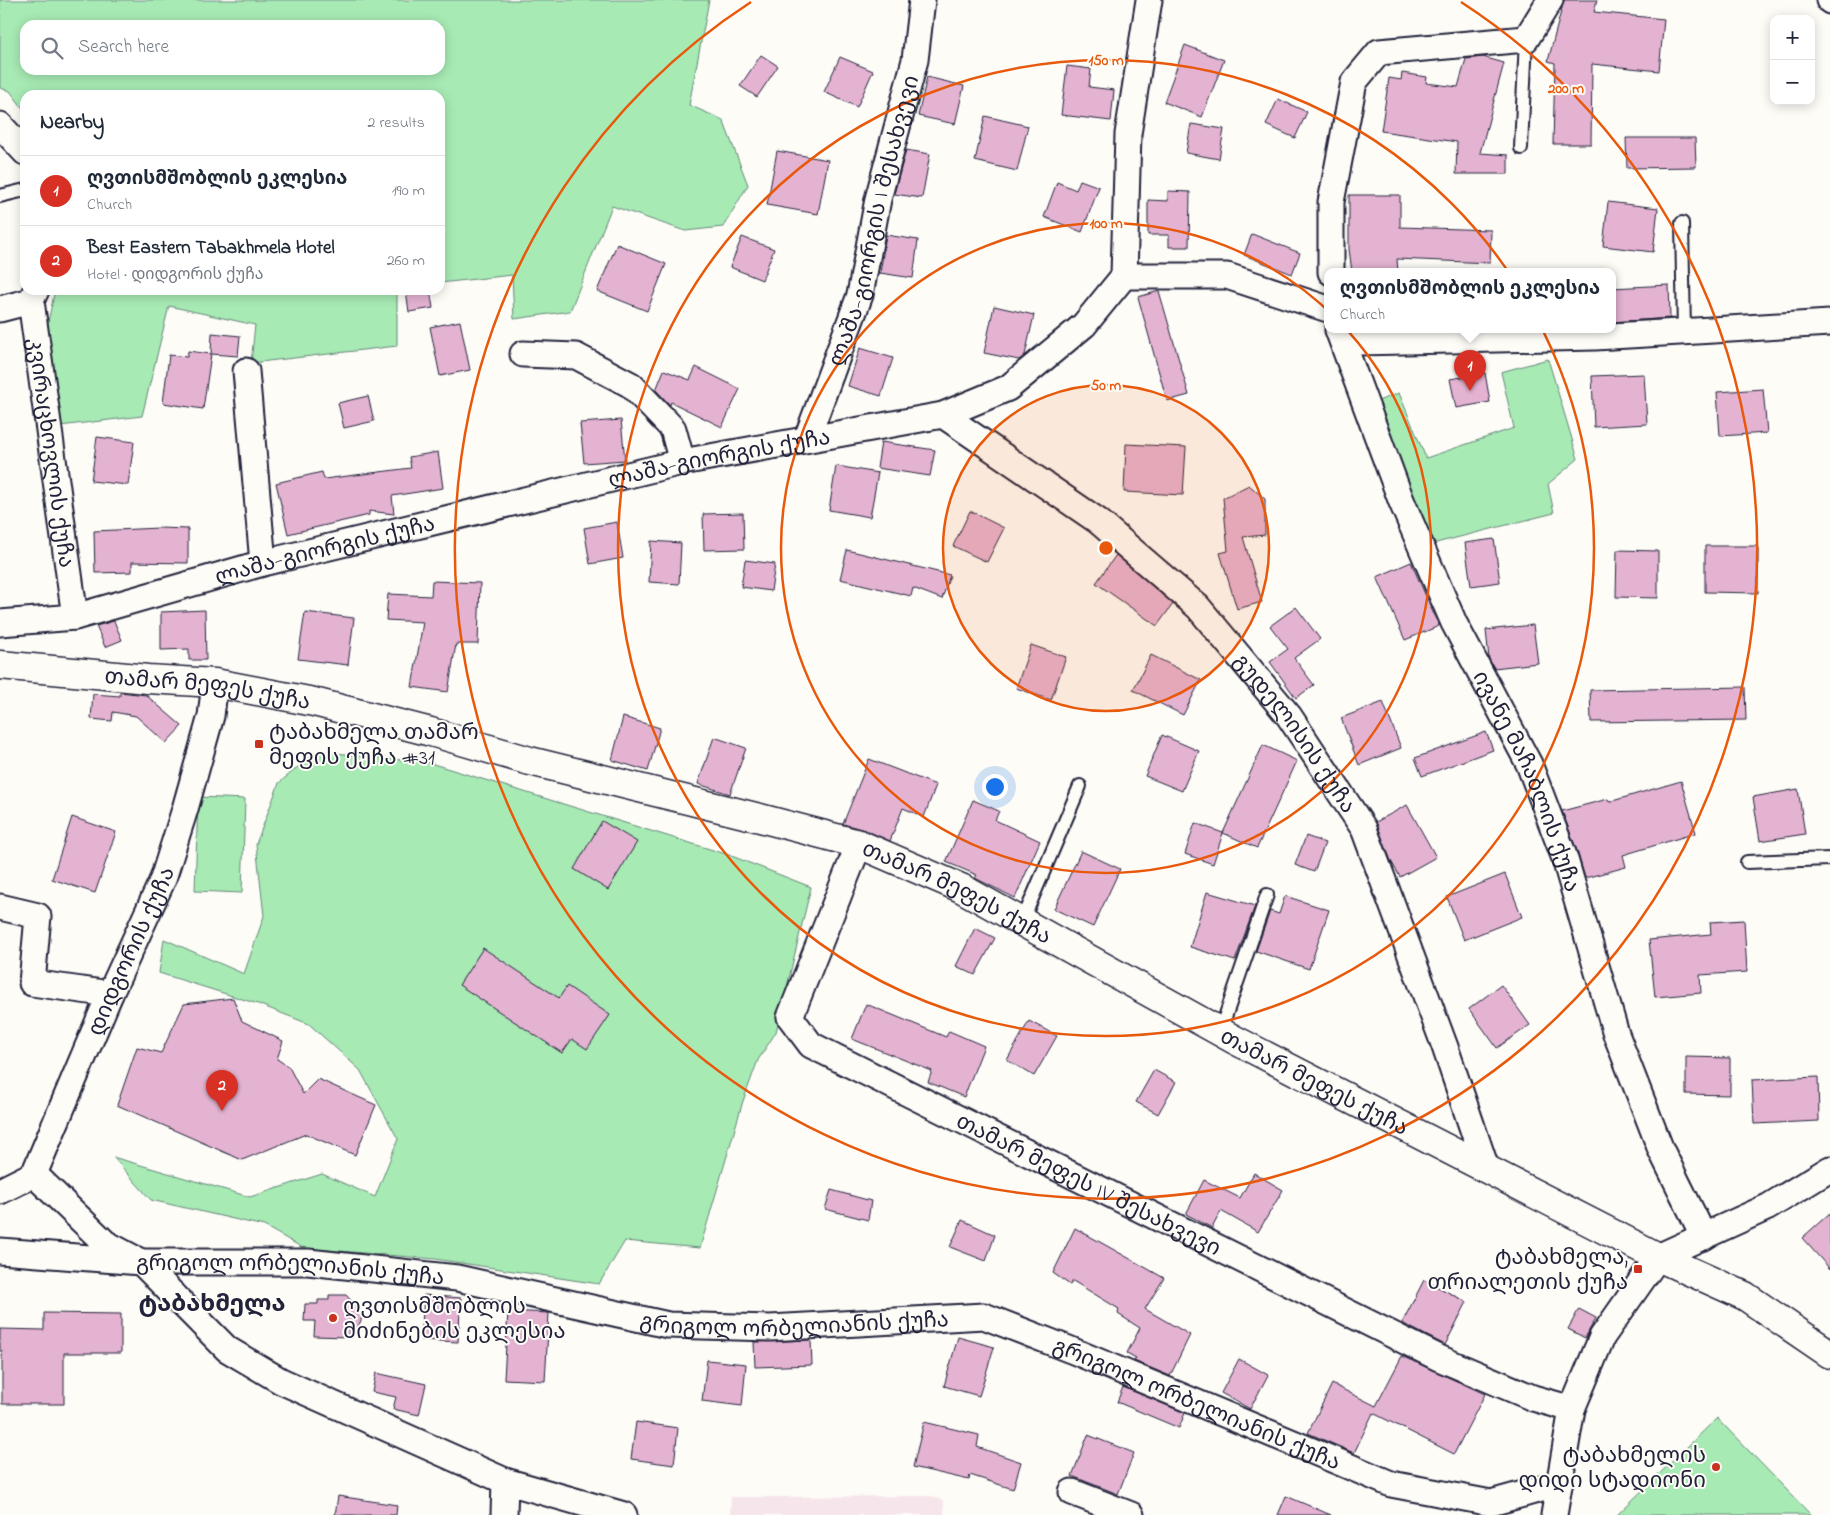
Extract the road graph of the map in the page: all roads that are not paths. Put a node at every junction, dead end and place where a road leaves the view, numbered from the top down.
1 (922, 0) edge
2 (1149, 0) edge
3 (1550, 0) edge
4 (1526, 39) junction
5 (0, 125) edge
6 (20, 147) edge
7 (1521, 148) dead end
8 (20, 191) edge
9 (0, 196) edge
10 (1682, 223) dead end
11 (1331, 268) edge
12 (1124, 276) junction
13 (33, 296) edge
14 (1324, 308) edge
15 (0, 309) edge
16 (1830, 322) edge
17 (1684, 332) junction
18 (1339, 333) edge
19 (1350, 333) edge
20 (523, 354) dead end
21 (246, 371) dead end
22 (943, 415) junction
23 (807, 438) junction
24 (682, 462) junction
25 (263, 563) junction
26 (74, 617) junction
27 (0, 623) edge
28 (0, 665) edge
29 (215, 684) junction
30 (1080, 786) dead end
31 (859, 844) junction
32 (1830, 859) edge
33 (1747, 862) dead end
34 (1267, 895) dead end
35 (0, 907) edge
36 (1022, 922) junction
37 (110, 994) junction
38 (1220, 1032) junction
39 (1486, 1168) junction
40 (1830, 1169) edge
41 (34, 1174) junction
42 (0, 1191) edge
43 (1704, 1237) junction
44 (0, 1251) edge
45 (1658, 1258) junction
46 (141, 1262) junction
47 (1830, 1354) edge
48 (1572, 1409) junction
49 (505, 1481) junction
50 (1559, 1484) junction
51 (1072, 1492) dead end
52 (504, 1515) edge
53 (624, 1515) edge
54 (1131, 1515) edge
55 (1554, 1515) edge

1 - 23 street, ლაშა-გიორგის I შესახვევი
2 - 12 street
3 - 4 street
4 - 7 lane
4 - 11 street
5 - 6 street
8 - 9 lane
10 - 17 lane
12 - 14 street
12 - 22 street, ლაშა-გიორგის ქუჩა
13 - 15 street
13 - 26 street, კვირაცხოვლის ქუჩა
16 - 17 street
17 - 19 street
18 - 43 street, ივანე მაჩაბლის ქუჩა
20 - 24 street
21 - 25 street
22 - 23 street, ლაშა-გიორგის ქუჩა
22 - 39 street, გუდელისის ქუჩა
23 - 24 street, ლაშა-გიორგის ქუჩა
24 - 25 street, ლაშა-გიორგის ქუჩა
25 - 26 street, ლაშა-გიორგის ქუჩა
26 - 27 street, ლაშა-გიორგის ქუჩა
28 - 29 street, თამარ მეფეს ქუჩა
29 - 31 street, თამარ მეფეს ქუჩა
29 - 37 street, დიდგორის ქუჩა
30 - 36 lane
31 - 36 street, თამარ მეფეს ქუჩა
31 - 48 street, თამარ მეფეს IV შესახვევი
32 - 33 lane
34 - 38 lane
35 - 37 street
36 - 38 street, თამარ მეფეს ქუჩა
37 - 41 street, დიდგორის ქუჩა
38 - 39 street, თამარ მეფეს ქუჩა
39 - 45 street, თამარ მეფეს ქუჩა
40 - 43 street
41 - 42 street
41 - 46 street
43 - 45 street
44 - 46 street, გრიგოლ ორბელიანის ქუჩა
45 - 47 street, თამარ მეფეს ქუჩა
45 - 48 street
46 - 49 street
46 - 50 street, გრიგოლ ორბელიანის ქუჩა
48 - 50 street
49 - 52 street
49 - 53 street
50 - 55 street
51 - 54 street

